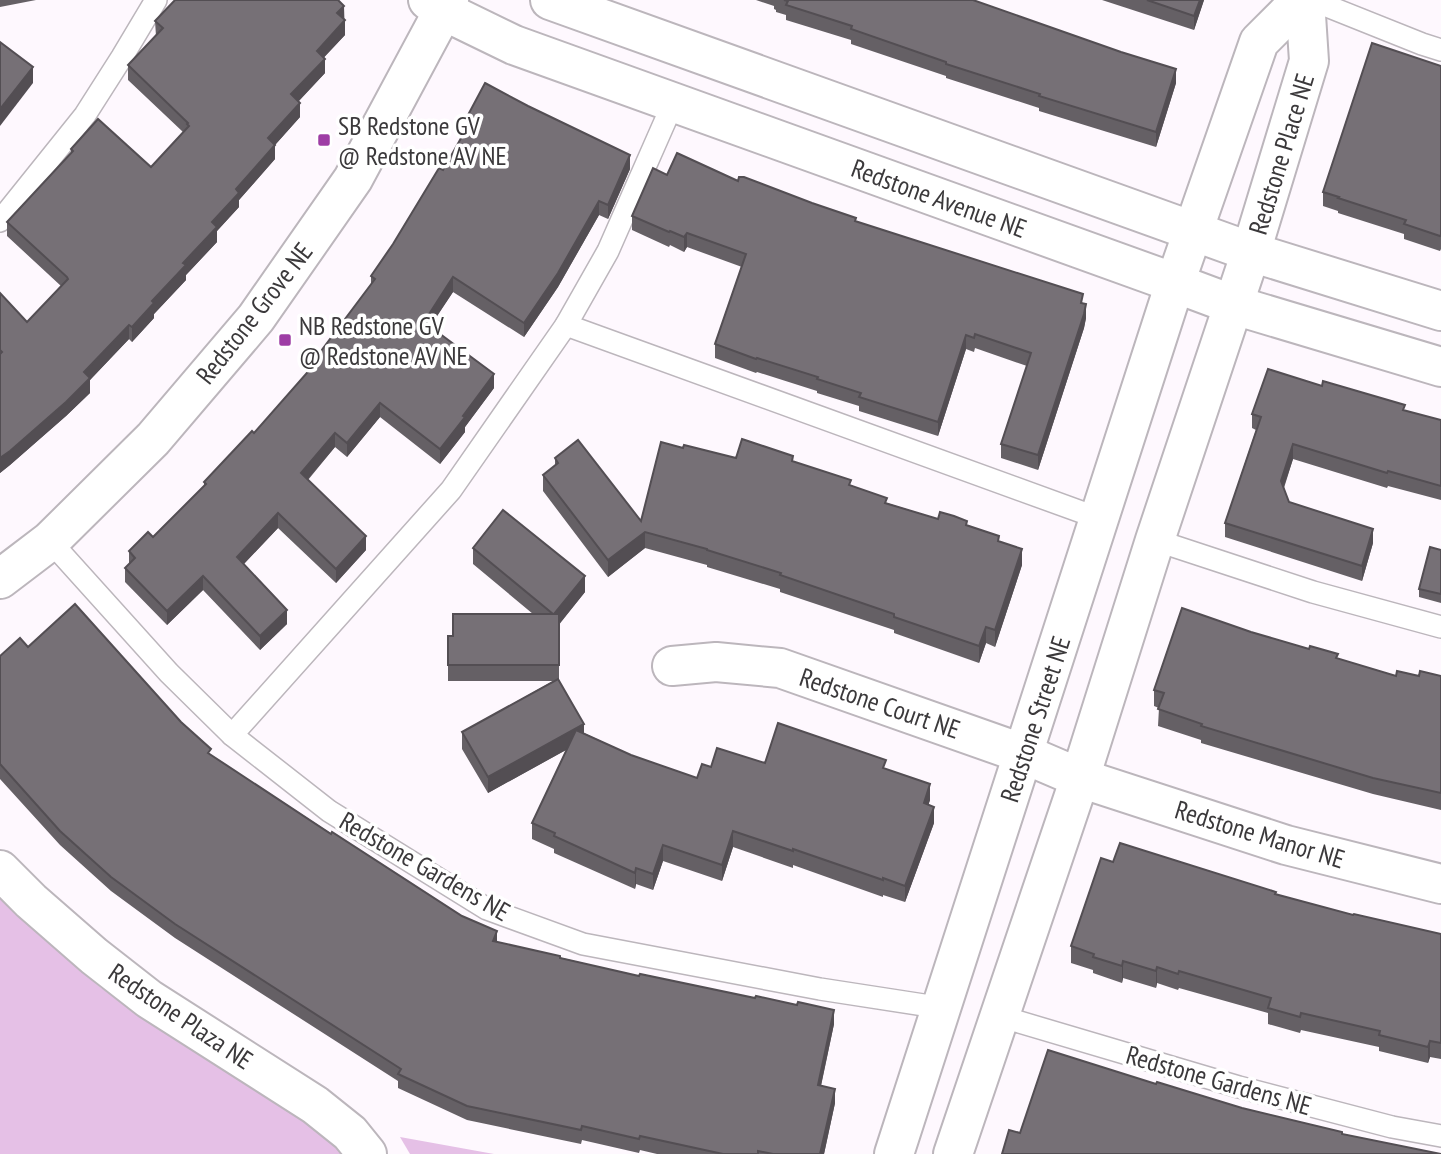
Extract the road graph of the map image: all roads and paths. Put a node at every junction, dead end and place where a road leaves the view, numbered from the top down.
1 (156, 0) edge
2 (550, 0) edge
3 (1303, 0) edge
4 (1312, 0) edge
5 (440, 4) edge
6 (1441, 50) edge
7 (674, 101) junction
8 (0, 221) edge
9 (1193, 231) junction
10 (1251, 252) junction
11 (1175, 283) junction
12 (1234, 305) junction
13 (1441, 311) edge
14 (566, 325) junction
15 (1441, 367) edge
16 (1098, 517) junction
17 (1155, 540) junction
18 (50, 541) junction
19 (0, 579) edge
20 (1441, 627) edge
21 (672, 666) dead end
22 (232, 735) junction
23 (1024, 754) junction
24 (1080, 778) junction
25 (0, 870) edge
26 (1441, 884) edge
27 (943, 1008) junction
28 (999, 1016) junction
29 (1441, 1136) edge
30 (367, 1154) edge
31 (894, 1154) edge
32 (953, 1154) edge

1 - 8 lane
2 - 9 street, Redstone Avenue NE
3 - 9 street, Redstone Place NE
3 - 10 street, Redstone Place NE
4 - 6 lane
5 - 7 street, Redstone Avenue NE
5 - 18 street, Redstone Grove NE
7 - 11 street, Redstone Avenue NE
7 - 14 lane
9 - 10 street, Redstone Avenue NE
9 - 11 street, Redstone Place NE
10 - 12 street, Redstone Place NE
10 - 13 street, Redstone Avenue NE
11 - 12 street, Redstone Avenue NE
11 - 16 street, Redstone Street NE
12 - 15 street, Redstone Avenue NE
12 - 17 street
14 - 16 lane
14 - 22 lane
16 - 23 street, Redstone Street NE
17 - 20 lane
17 - 24 street
18 - 19 street, Redstone Grove NE
18 - 22 lane, Redstone Gardens NE
21 - 23 street, Redstone Court NE
22 - 27 lane, Redstone Gardens NE
23 - 24 street, Redstone Court NE
23 - 27 street, Redstone Street NE
24 - 26 street, Redstone Manor NE
24 - 28 street
25 - 30 street, Redstone Plaza NE
27 - 31 street, Redstone Street NE
28 - 29 lane, Redstone Gardens NE
28 - 32 street

